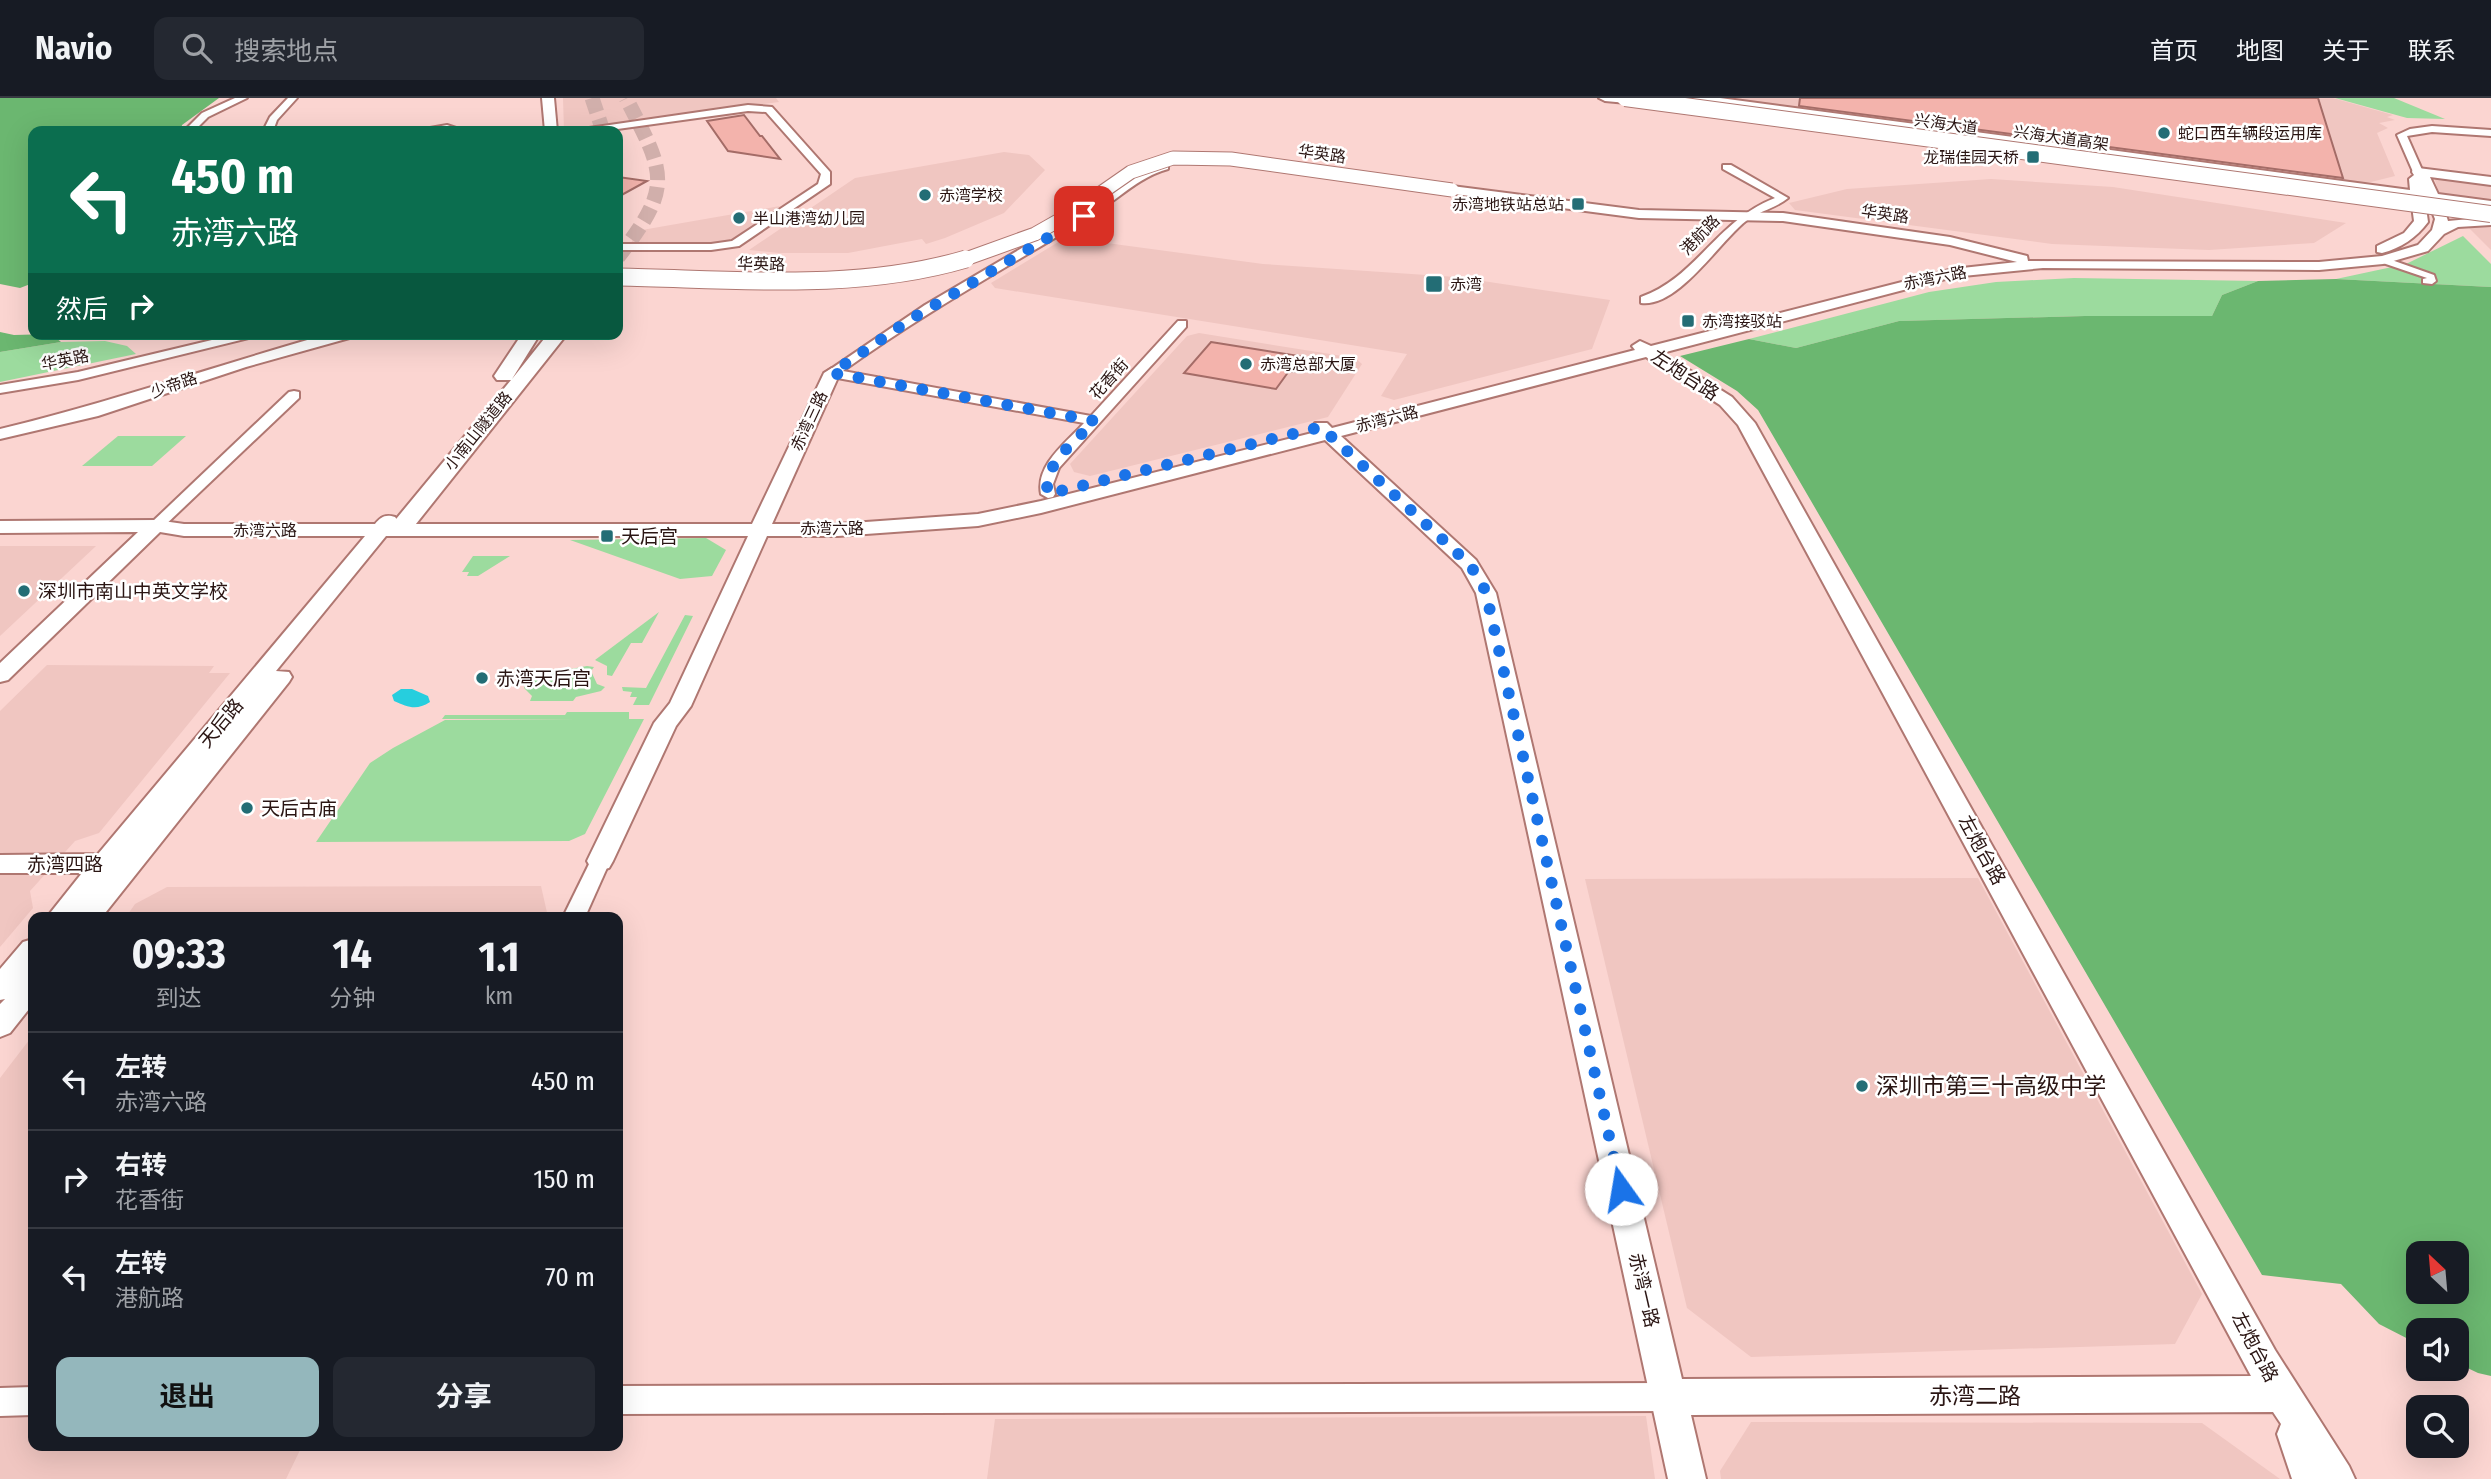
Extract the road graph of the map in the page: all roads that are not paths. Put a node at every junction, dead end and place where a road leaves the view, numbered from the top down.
1 (243, 98) edge
2 (293, 98) edge
3 (548, 98) edge
4 (1605, 98) edge
5 (1625, 98) edge
6 (1665, 98) edge
7 (1694, 98) edge
8 (194, 126) edge
9 (270, 126) edge
10 (551, 126) edge
11 (620, 126) edge
12 (2491, 133) edge
13 (1164, 167) dead end
14 (1727, 167) dead end
15 (2491, 181) edge
16 (2424, 192) junction
17 (2491, 207) edge
18 (1747, 216) junction
19 (2491, 217) edge
20 (2439, 231) junction
21 (1944, 240) junction
22 (623, 247) edge
23 (2022, 259) junction
24 (2383, 260) junction
25 (1967, 264) junction
26 (2043, 264) junction
27 (623, 277) edge
28 (2426, 281) dead end
29 (1645, 300) dead end
30 (1182, 324) dead end
31 (227, 340) edge
32 (326, 340) edge
33 (527, 340) edge
34 (553, 340) edge
35 (1644, 349) junction
36 (832, 373) junction
37 (0, 389) edge
38 (294, 395) dead end
39 (1095, 421) junction
40 (1324, 431) junction
41 (0, 434) edge
42 (1048, 494) junction
43 (394, 525) junction
44 (758, 525) junction
45 (156, 526) junction
46 (0, 527) edge
47 (838, 530) junction
48 (740, 574) junction
49 (0, 675) edge
50 (666, 723) junction
51 (600, 861) joint
52 (117, 863) junction
53 (0, 864) edge
54 (65, 912) edge
55 (90, 912) edge
56 (576, 912) edge
57 (28, 955) edge
58 (0, 989) edge
59 (28, 990) edge
60 (0, 1025) edge
61 (2280, 1394) junction
62 (1669, 1397) junction
63 (623, 1400) edge
64 (28, 1401) edge
65 (0, 1402) edge
66 (1687, 1479) edge
67 (2311, 1479) edge
68 (2336, 1479) edge

1 - 8 street
2 - 9 street
3 - 10 street
4 - 16 street, 兴海大道
5 - 19 main road, 兴海大道高架, bridge
6 - 17 main road, 兴海大道高架, bridge
7 - 16 street, 兴海大道
11 - 22 street
12 - 16 street
13 - 36 street, 赤湾三路
14 - 18 street, 港航路
15 - 16 street
16 - 17 street, 兴海大道
16 - 19 street, 兴海大道
16 - 20 street
16 - 23 street, 赤湾六路
18 - 21 street, 华英路
18 - 27 street, 华英路, bridge
18 - 29 street, 港航路
19 - 20 street
20 - 24 street, 赤湾六路
21 - 23 street, 华英路
21 - 25 street
23 - 25 street, 赤湾六路
23 - 26 street, 华英路
24 - 26 street, 赤湾六路
24 - 28 street
25 - 35 street, 赤湾六路
26 - 35 street, 赤湾六路
30 - 39 street, 花香街
31 - 37 street, 华英路
32 - 41 street, 少帝路
33 - 43 main road, 小南山隧道路
34 - 43 main road, 小南山隧道路
35 - 40 street, 赤湾六路
35 - 61 street, 左炮台路
36 - 39 street
36 - 44 street, 赤湾三路
38 - 45 street
39 - 42 street, 花香街
40 - 42 street, 赤湾六路
40 - 47 street, 赤湾六路
40 - 62 street, 赤湾一路
42 - 44 street, 赤湾六路
43 - 44 street, 赤湾六路
43 - 45 street, 赤湾六路
43 - 52 street, 天后路
44 - 47 street, 赤湾六路
44 - 48 street, 赤湾三路
44 - 50 street, 赤湾三路
45 - 46 street, 赤湾六路
45 - 49 street
47 - 48 street
48 - 50 street, 赤湾三路
50 - 51 street
51 - 56 street
52 - 53 street, 赤湾四路
52 - 54 street, 天后路
52 - 55 street, 天后路
57 - 58 street
59 - 60 street
61 - 62 street, 赤湾二路
61 - 67 street, 左炮台路
61 - 68 street, 左炮台路
62 - 63 street
62 - 66 street, 赤湾一路
64 - 65 street

